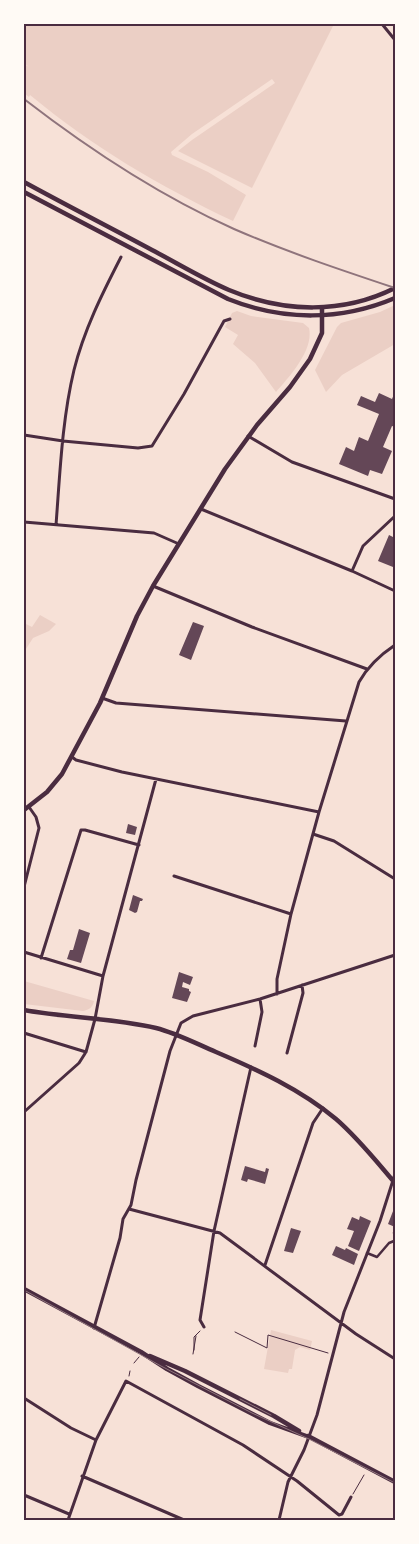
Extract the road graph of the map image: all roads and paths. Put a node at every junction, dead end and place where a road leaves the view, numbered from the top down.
1 (382, 24) edge
2 (395, 40) edge
3 (24, 182) edge
4 (24, 192) edge
5 (121, 257) dead end
6 (395, 288) edge
7 (395, 298) edge
8 (322, 308) junction
9 (323, 316) junction
10 (230, 319) dead end
11 (24, 436) edge
12 (248, 436) junction
13 (63, 442) junction
14 (395, 499) edge
15 (201, 509) junction
16 (395, 516) edge
17 (24, 522) edge
18 (56, 525) junction
19 (179, 544) junction
20 (352, 571) junction
21 (153, 586) junction
22 (395, 591) edge
23 (395, 645) edge
24 (367, 669) junction
25 (102, 698) junction
26 (346, 721) junction
27 (72, 757) junction
28 (156, 779) junction
29 (29, 807) junction
30 (24, 810) edge
31 (320, 812) junction
32 (313, 834) junction
33 (139, 844) junction
34 (174, 876) dead end
35 (395, 879) edge
36 (24, 887) edge
37 (291, 914) junction
38 (24, 952) edge
39 (395, 954) edge
40 (41, 958) junction
41 (103, 976) junction
42 (302, 985) junction
43 (277, 994) junction
44 (260, 999) junction
45 (24, 1010) edge
46 (95, 1019) junction
47 (24, 1033) edge
48 (176, 1035) junction
49 (255, 1046) dead end
50 (86, 1052) junction
51 (287, 1052) dead end
52 (251, 1067) junction
53 (322, 1108) junction
54 (24, 1112) edge
55 (395, 1174) edge
56 (394, 1182) edge
57 (129, 1209) junction
58 (395, 1230) edge
59 (214, 1231) junction
60 (395, 1235) edge
61 (395, 1241) edge
62 (367, 1253) junction
63 (265, 1265) junction
64 (24, 1289) edge
65 (341, 1322) junction
66 (204, 1327) joint
67 (94, 1328) junction
68 (235, 1332) dead end
69 (193, 1354) dead end
70 (328, 1354) dead end
71 (140, 1355) junction
72 (395, 1359) edge
73 (135, 1363) dead end
74 (131, 1371) dead end
75 (126, 1381) junction
76 (24, 1398) edge
77 (309, 1437) junction
78 (96, 1440) junction
79 (364, 1475) dead end
80 (82, 1476) junction
81 (291, 1477) junction
82 (395, 1482) edge
83 (24, 1495) edge
84 (352, 1497) joint
85 (69, 1514) junction
86 (68, 1520) edge
87 (184, 1520) edge
88 (279, 1520) edge

1 - 2 street
3 - 8 street
4 - 9 street
5 - 13 street
6 - 8 street
7 - 9 street
8 - 9 street
9 - 12 street
10 - 13 street
11 - 13 street
12 - 14 street
12 - 15 street
13 - 18 street
15 - 19 street
15 - 20 street
16 - 20 street
17 - 18 street
18 - 19 street
19 - 21 street
20 - 22 street
21 - 24 street
21 - 25 street
23 - 24 street
24 - 26 street
25 - 26 street
25 - 27 street
26 - 31 street
27 - 28 street
27 - 29 street
28 - 31 street
28 - 33 street
29 - 30 street
29 - 36 street
31 - 32 street
32 - 35 street
32 - 37 street
33 - 40 street
33 - 41 street
34 - 37 street
37 - 43 street
38 - 40 street
39 - 42 street
40 - 41 street
41 - 46 street
42 - 43 street
42 - 51 street
43 - 44 street
44 - 48 street
44 - 49 street
45 - 46 street
46 - 48 street
46 - 50 street
47 - 50 street
48 - 52 street
48 - 57 street
50 - 54 street
52 - 53 street
52 - 59 street
53 - 56 street
53 - 63 street
55 - 56 street
56 - 62 street
57 - 59 street
57 - 67 street
58 - 60 street
59 - 63 street
59 - 66 street
61 - 62 street
62 - 65 street
63 - 65 street
64 - 67 street
65 - 72 street
65 - 77 street
66 - 69 path
67 - 71 street
68 - 70 path
71 - 73 path
71 - 77 street
74 - 75 path
75 - 78 street
75 - 81 street
76 - 78 street
77 - 81 street
77 - 82 street
78 - 80 street
79 - 84 path
80 - 85 street
80 - 87 street
81 - 84 street
81 - 88 street
83 - 85 street
85 - 86 street

